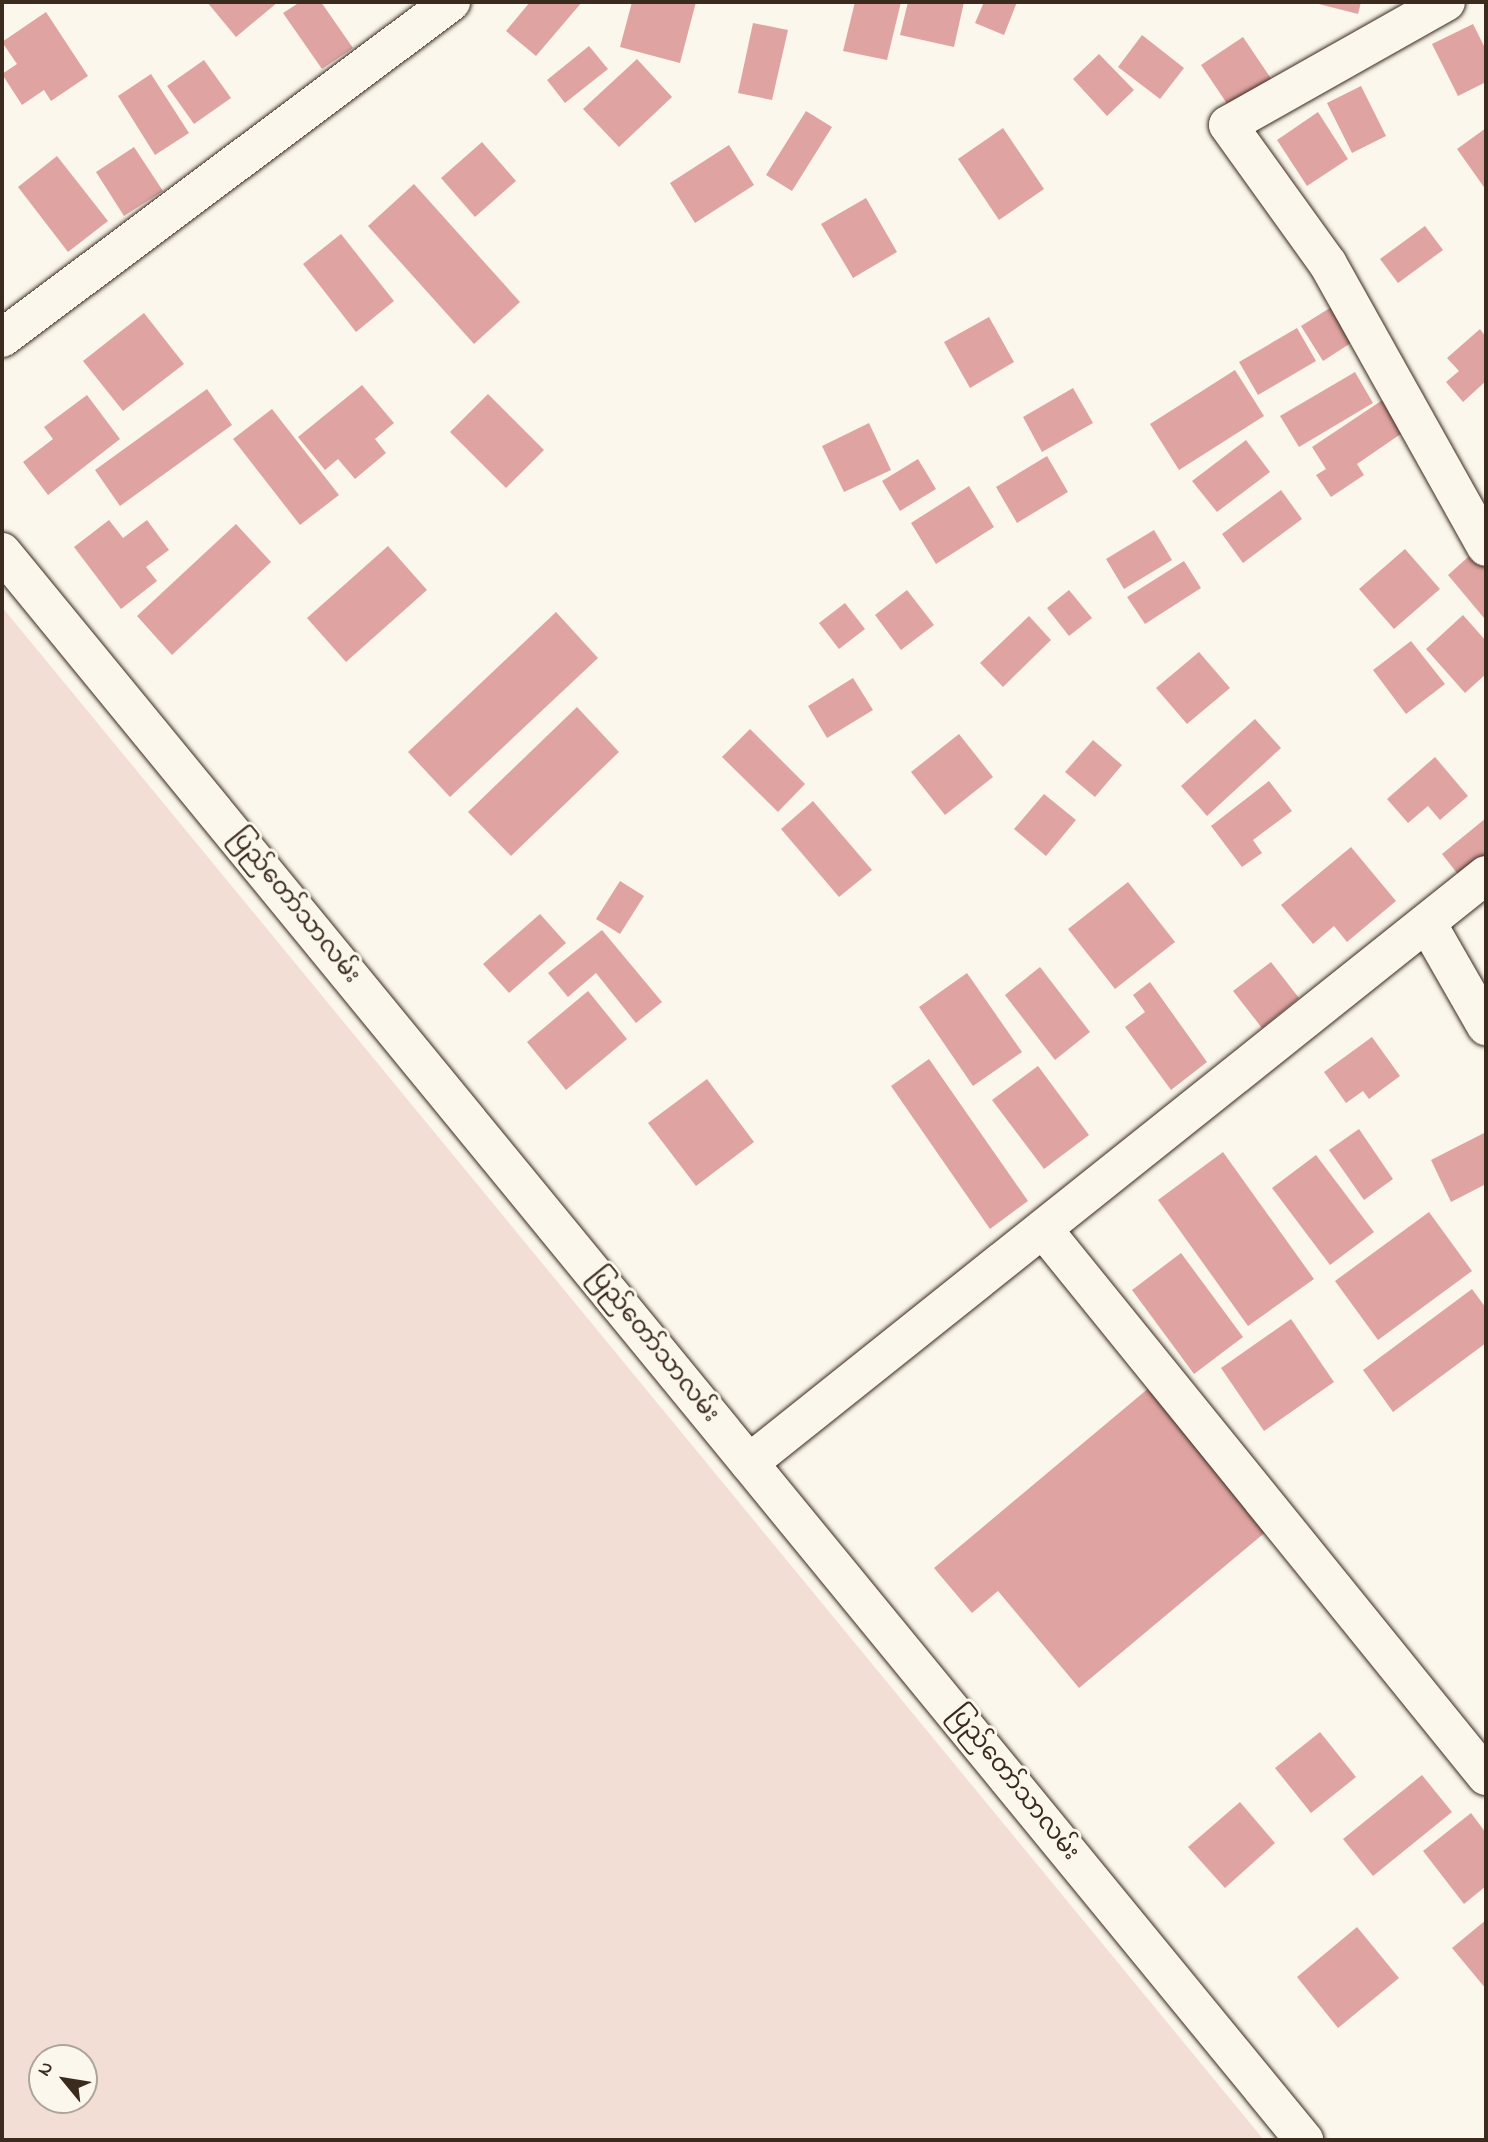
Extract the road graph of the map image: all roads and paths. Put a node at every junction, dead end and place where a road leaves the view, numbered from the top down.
1 (451, 2) edge
2 (1446, 2) edge
3 (2, 338) edge
4 (1486, 547) edge
5 (2, 552) edge
6 (1486, 875) edge
7 (1427, 922) junction
8 (1486, 1026) edge
9 (1043, 1228) junction
10 (749, 1463) junction
11 (1486, 1776) edge
12 (1304, 2140) edge

1 - 3 street
2 - 4 street
5 - 10 street, ပြည်တော်သာလမ်း
6 - 7 street
7 - 8 street
7 - 9 street
9 - 10 street
9 - 11 street
10 - 12 street, ပြည်တော်သာလမ်း

